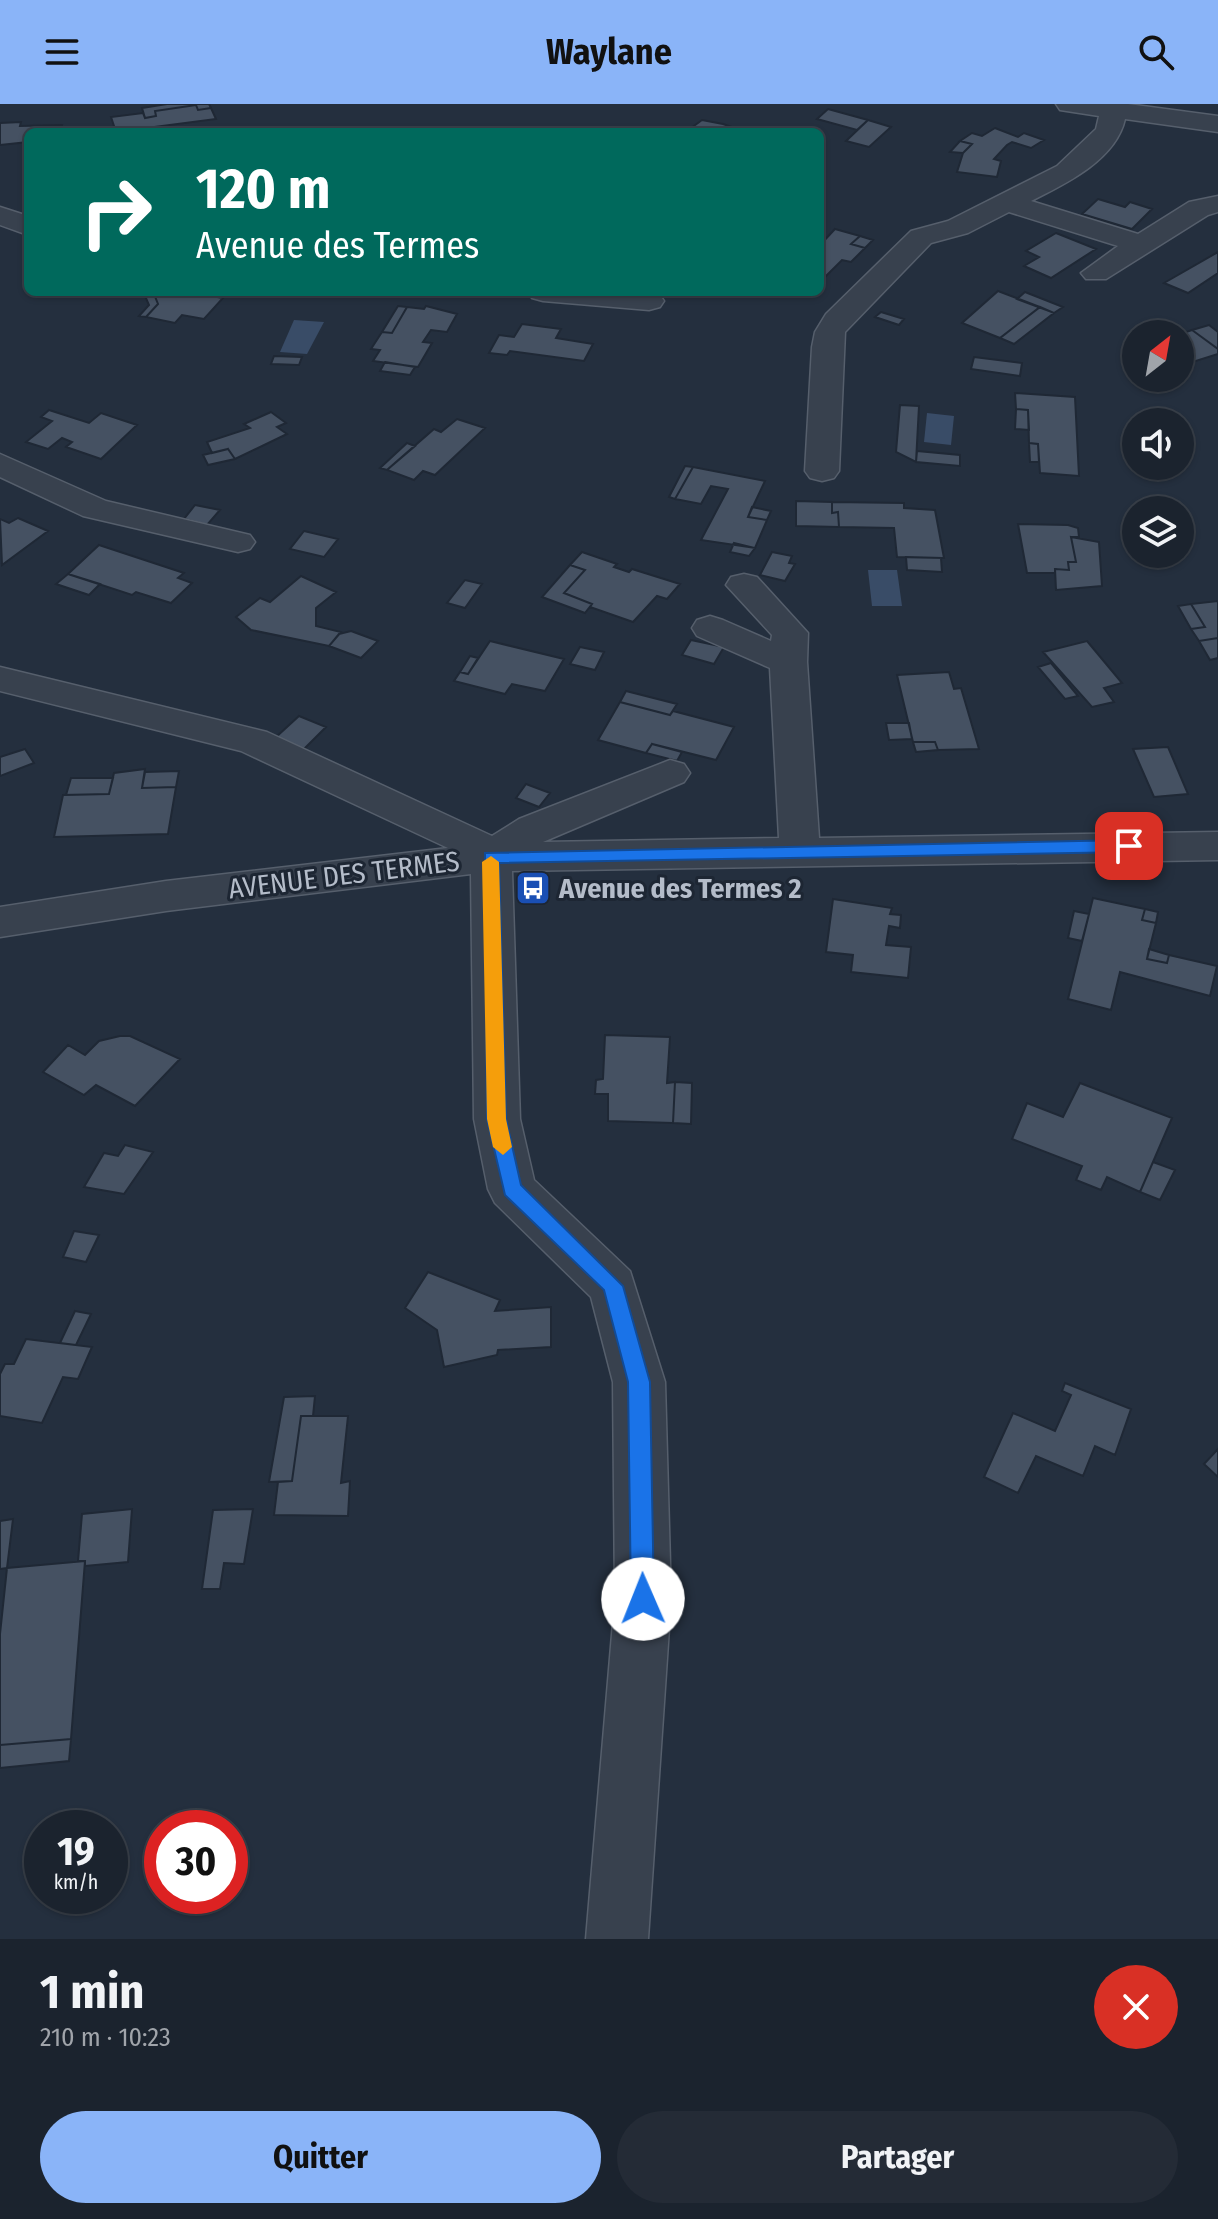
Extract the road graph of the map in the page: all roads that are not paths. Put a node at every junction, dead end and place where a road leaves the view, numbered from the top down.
1 (1069, 104) edge
2 (1077, 104) edge
3 (1114, 110) junction
4 (1218, 124) edge
5 (1009, 203) junction
6 (1218, 204) edge
7 (0, 215) edge
8 (24, 224) edge
9 (1141, 244) junction
10 (1096, 273) dead end
11 (590, 296) edge
12 (649, 301) dead end
13 (0, 464) edge
14 (822, 471) dead end
15 (238, 542) dead end
16 (744, 585) dead end
17 (710, 628) dead end
18 (788, 662) junction
19 (0, 679) edge
20 (670, 773) dead end
21 (1218, 846) edge
22 (800, 851) junction
23 (491, 857) junction
24 (0, 922) edge
25 (617, 1939) edge

1 - 2 street
2 - 3 street
3 - 4 street
3 - 5 street
5 - 9 street
5 - 14 street
6 - 9 street
7 - 8 street
9 - 10 street
11 - 12 street
13 - 15 street
16 - 18 street
17 - 18 street
18 - 22 street
19 - 23 street
20 - 23 street
21 - 22 street, AVENUE DES TERMES
22 - 23 street, AVENUE DES TERMES
23 - 24 street, AVENUE DES TERMES
23 - 25 street

